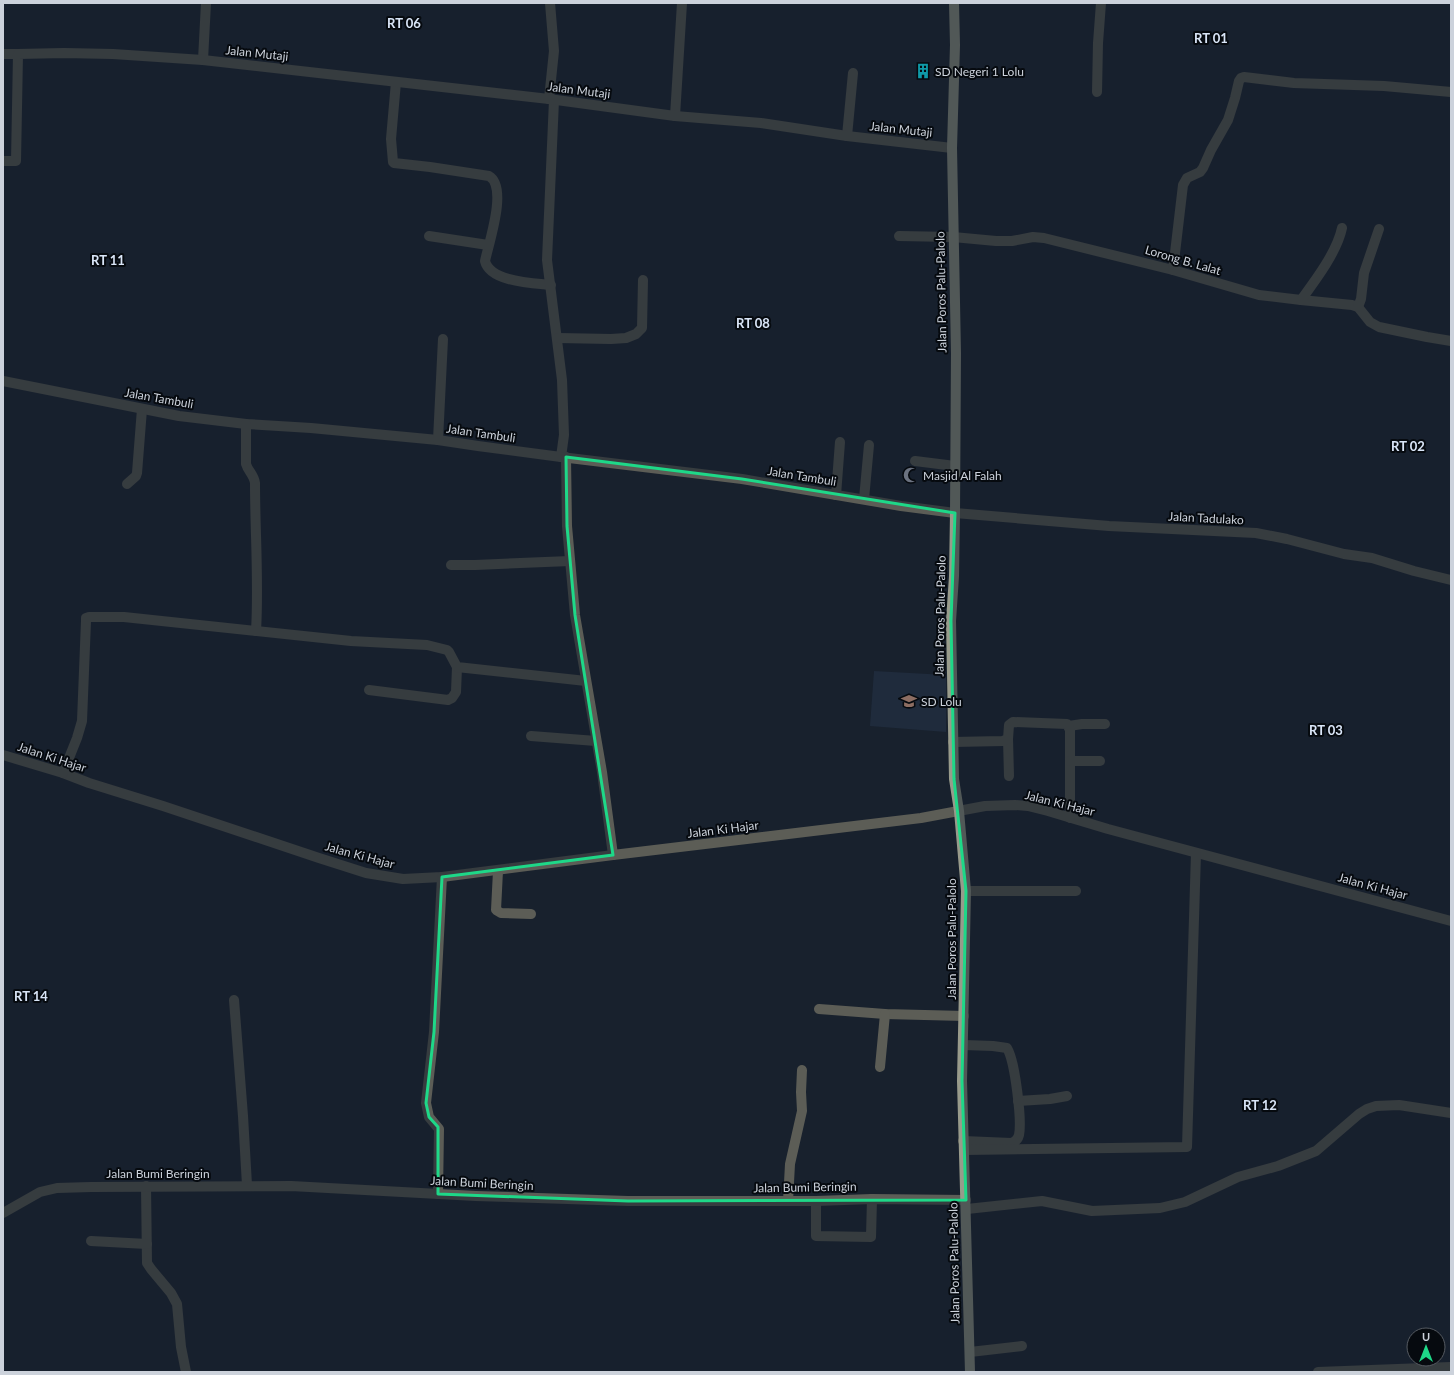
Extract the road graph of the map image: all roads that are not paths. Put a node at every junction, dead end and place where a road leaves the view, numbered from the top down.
1 (206, 3) edge
2 (550, 3) edge
3 (682, 3) edge
4 (954, 3) edge
5 (1101, 3) edge
6 (3, 54) edge
7 (18, 54) junction
8 (203, 60) junction
9 (853, 73) dead end
10 (396, 82) junction
11 (1098, 92) dead end
12 (1451, 92) edge
13 (551, 100) junction
14 (675, 116) junction
15 (847, 136) junction
16 (952, 148) junction
17 (3, 161) edge
18 (1342, 228) dead end
19 (1379, 229) dead end
20 (429, 236) dead end
21 (899, 236) dead end
22 (953, 237) junction
23 (488, 245) junction
24 (1173, 270) junction
25 (642, 280) dead end
26 (551, 285) junction
27 (1301, 300) junction
28 (1358, 307) junction
29 (558, 338) junction
30 (443, 340) dead end
31 (1451, 341) edge
32 (3, 382) edge
33 (142, 409) junction
34 (246, 424) junction
35 (438, 440) junction
36 (840, 442) dead end
37 (869, 445) dead end
38 (563, 457) junction
39 (915, 461) dead end
40 (955, 466) junction
41 (127, 484) dead end
42 (836, 494) junction
43 (864, 499) junction
44 (955, 513) junction
45 (570, 561) junction
46 (451, 565) dead end
47 (1451, 580) edge
48 (256, 631) junction
49 (457, 667) junction
50 (586, 681) junction
51 (369, 690) dead end
52 (1105, 724) dead end
53 (1069, 726) junction
54 (531, 736) dead end
55 (1008, 739) junction
56 (596, 741) junction
57 (953, 742) junction
58 (3, 755) edge
59 (1070, 761) junction
60 (1100, 761) dead end
61 (63, 773) junction
62 (1009, 776) dead end
63 (959, 811) junction
64 (1070, 818) junction
65 (1196, 853) junction
66 (613, 855) junction
67 (498, 870) junction
68 (442, 877) junction
69 (966, 891) junction
70 (1076, 892) dead end
71 (531, 914) dead end
72 (1451, 921) edge
73 (234, 1000) dead end
74 (819, 1009) dead end
75 (885, 1014) junction
76 (964, 1016) junction
77 (964, 1045) junction
78 (880, 1067) dead end
79 (802, 1070) dead end
80 (1066, 1096) dead end
81 (1018, 1101) junction
82 (1451, 1113) edge
83 (964, 1146) junction
84 (247, 1185) junction
85 (146, 1186) junction
86 (438, 1194) junction
87 (872, 1199) junction
88 (788, 1201) junction
89 (816, 1201) junction
90 (966, 1204) junction
91 (3, 1213) edge
92 (91, 1241) dead end
93 (147, 1244) junction
94 (1022, 1346) dead end
95 (970, 1352) junction
96 (1451, 1367) edge
97 (186, 1372) edge
98 (970, 1372) edge
99 (1318, 1372) edge

1 - 8 street
2 - 13 street
3 - 14 street
4 - 16 main road, Jalan Poros Palu-Palolo
5 - 11 street
6 - 7 street, Jalan Mutaji
7 - 8 street, Jalan Mutaji
7 - 17 street
8 - 10 street, Jalan Mutaji
9 - 15 street
10 - 13 street, Jalan Mutaji
10 - 23 street
12 - 24 street
13 - 14 street, Jalan Mutaji
13 - 26 street
14 - 15 street, Jalan Mutaji
15 - 16 street, Jalan Mutaji
16 - 22 main road, Jalan Poros Palu-Palolo
18 - 27 street
19 - 28 street
20 - 23 street
21 - 22 street, Lorong B. Lalat
22 - 24 street, Lorong B. Lalat
22 - 40 main road, Jalan Poros Palu-Palolo
23 - 26 street
24 - 27 street, Lorong B. Lalat
25 - 29 street
26 - 29 street
27 - 28 street, Lorong B. Lalat
28 - 31 street
29 - 38 street
30 - 35 street
32 - 33 street, Jalan Tambuli
33 - 34 street, Jalan Tambuli
33 - 41 street
34 - 35 street, Jalan Tambuli
34 - 48 street
35 - 38 street, Jalan Tambuli
36 - 42 street
37 - 43 street
38 - 42 street, Jalan Tambuli
38 - 45 street
39 - 40 street
40 - 44 main road, Jalan Poros Palu-Palolo
42 - 43 street, Jalan Tambuli
43 - 44 street, Jalan Tambuli
44 - 47 street, Jalan Tadulako
44 - 57 main road, Jalan Poros Palu-Palolo
45 - 46 street
45 - 50 street
48 - 49 street
48 - 61 street
49 - 50 street
49 - 51 street
50 - 56 street
52 - 53 street
53 - 55 street
53 - 59 street
54 - 56 street
55 - 57 street
55 - 62 street
56 - 66 street
57 - 63 main road, Jalan Poros Palu-Palolo
58 - 61 street, Jalan Ki Hajar
59 - 60 street
59 - 64 street
61 - 68 street, Jalan Ki Hajar
63 - 64 street, Jalan Ki Hajar
63 - 66 street, Jalan Ki Hajar
63 - 69 main road, Jalan Poros Palu-Palolo
64 - 65 street, Jalan Ki Hajar
65 - 72 street, Jalan Ki Hajar
65 - 83 street
66 - 67 street, Jalan Ki Hajar
67 - 68 street, Jalan Ki Hajar
67 - 71 street
68 - 86 street
69 - 70 street
69 - 76 main road, Jalan Poros Palu-Palolo
73 - 84 street
74 - 75 street
75 - 76 street
75 - 78 street
76 - 77 main road, Jalan Poros Palu-Palolo
77 - 81 street
77 - 83 main road, Jalan Poros Palu-Palolo
79 - 88 street
80 - 81 street
81 - 83 street
82 - 90 street, Jalan Bumi Beringin
83 - 90 main road, Jalan Poros Palu-Palolo
84 - 85 street, Jalan Bumi Beringin
84 - 86 street, Jalan Bumi Beringin
85 - 91 street, Jalan Bumi Beringin
85 - 93 street
86 - 88 street, Jalan Bumi Beringin
87 - 89 street, Jalan Bumi Beringin
87 - 89 street
87 - 90 street, Jalan Bumi Beringin
88 - 89 street, Jalan Bumi Beringin
90 - 95 main road, Jalan Poros Palu-Palolo
92 - 93 street
93 - 97 street
94 - 95 street
95 - 98 main road, Jalan Poros Palu-Palolo
96 - 99 street

